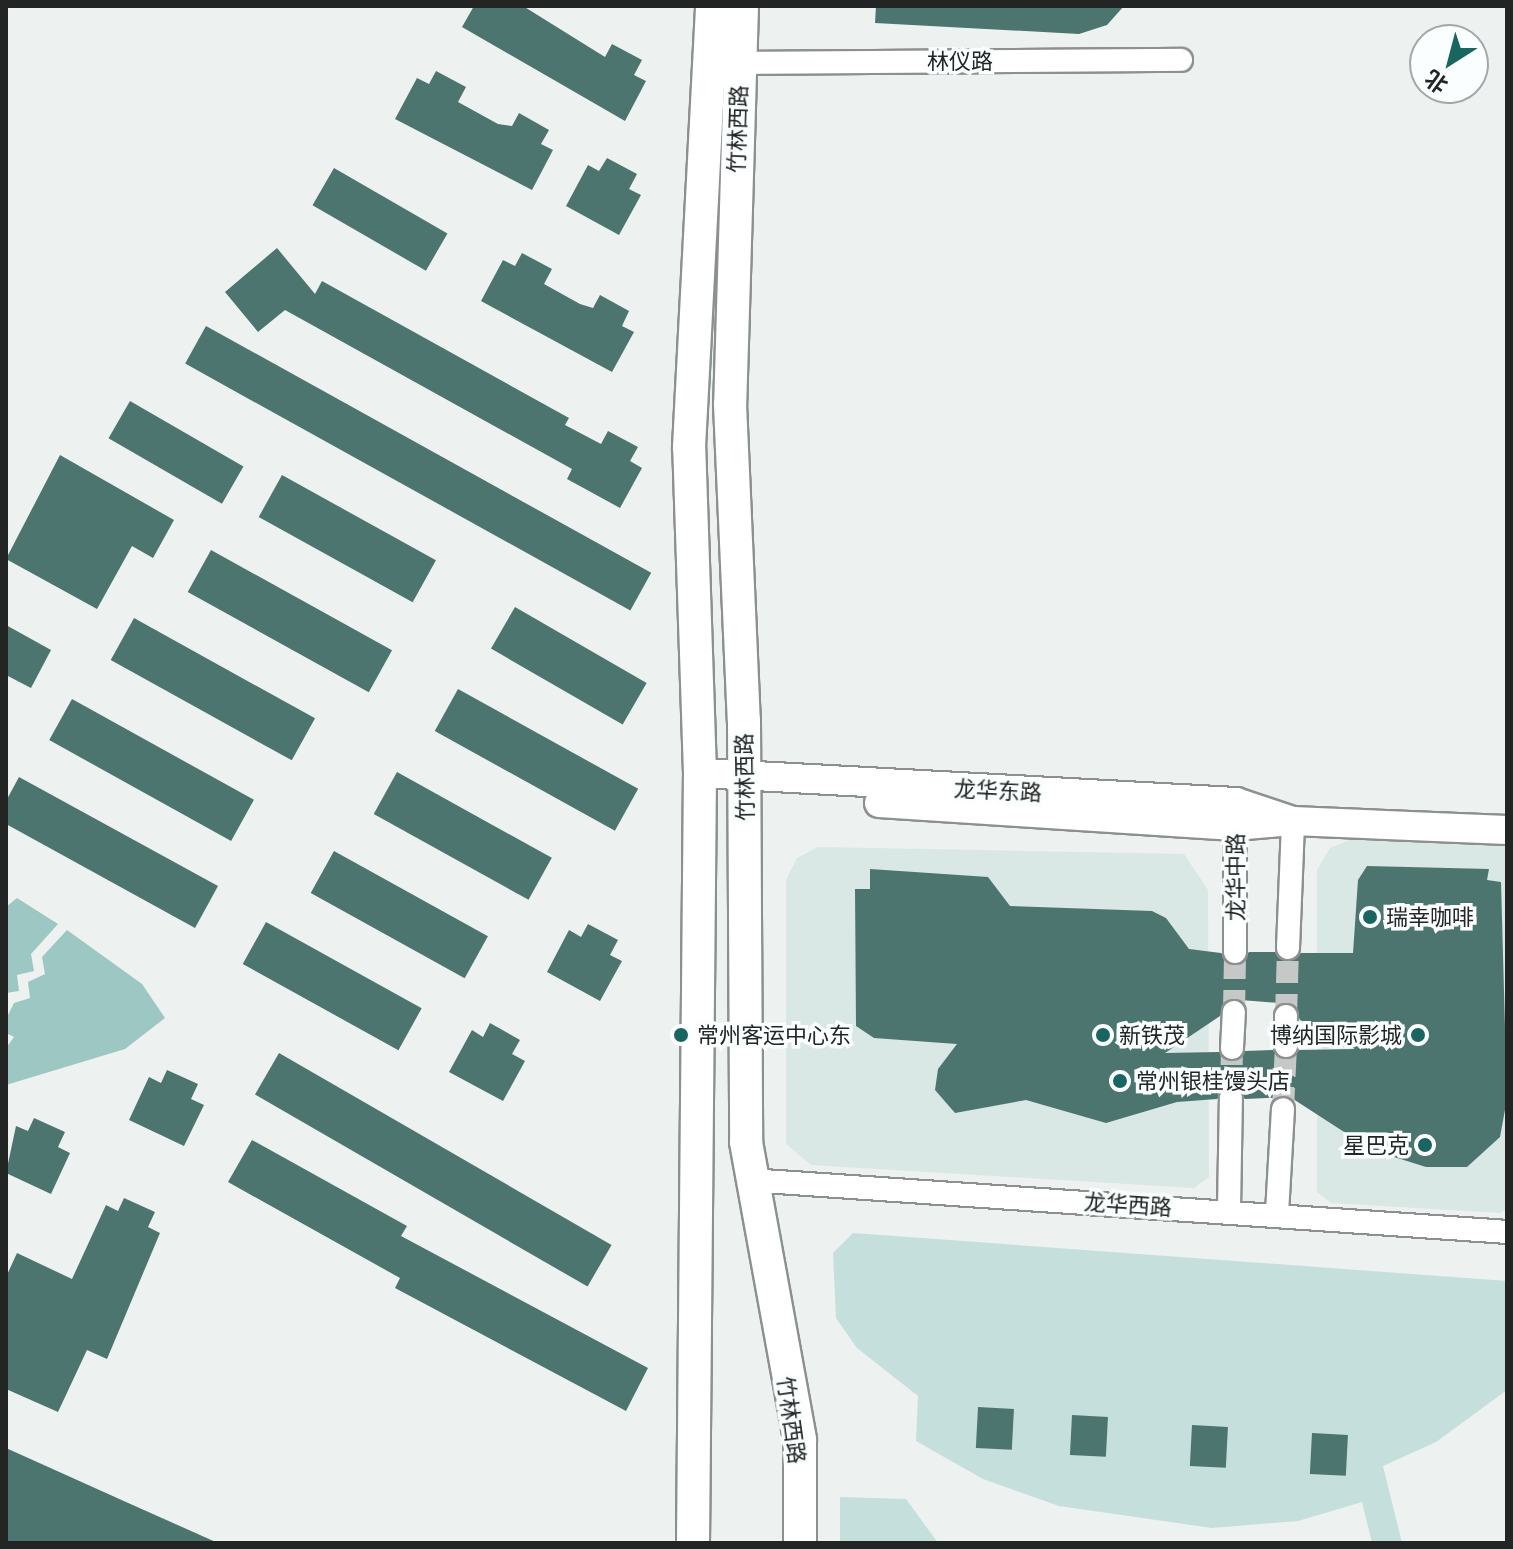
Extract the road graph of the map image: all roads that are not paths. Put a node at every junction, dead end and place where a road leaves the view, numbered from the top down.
1 (712, 6) edge
2 (742, 6) edge
3 (1181, 60) dead end
4 (740, 63) junction
5 (699, 783) junction
6 (745, 785) junction
7 (1235, 814) junction
8 (1293, 821) junction
9 (1507, 830) edge
10 (1288, 948) tunnel mouth
11 (1235, 952) tunnel mouth
12 (1234, 1012) tunnel mouth
13 (1286, 1016) tunnel mouth
14 (1286, 1046) tunnel mouth
15 (1232, 1048) tunnel mouth
16 (1231, 1098) tunnel mouth
17 (1283, 1109) tunnel mouth
18 (749, 1180) junction
19 (1229, 1209) junction
20 (1277, 1213) junction
21 (1507, 1232) edge
22 (693, 1543) edge
23 (800, 1543) edge

1 - 5 main road, 竹林西路
2 - 4 main road, 竹林西路
3 - 4 street, 林仪路
4 - 6 main road, 竹林西路
5 - 6 street, 龙华东路
5 - 22 main road, 竹林西路
6 - 7 street, 龙华东路
6 - 18 main road, 竹林西路
7 - 8 street, 龙华东路
7 - 11 street, 龙华中路
8 - 9 street, 龙华东路
8 - 10 street
12 - 15 street
13 - 14 street
16 - 19 street
17 - 20 street
18 - 19 street, 龙华西路
18 - 23 main road, 竹林西路
19 - 20 street, 龙华西路
20 - 21 street, 龙华西路

